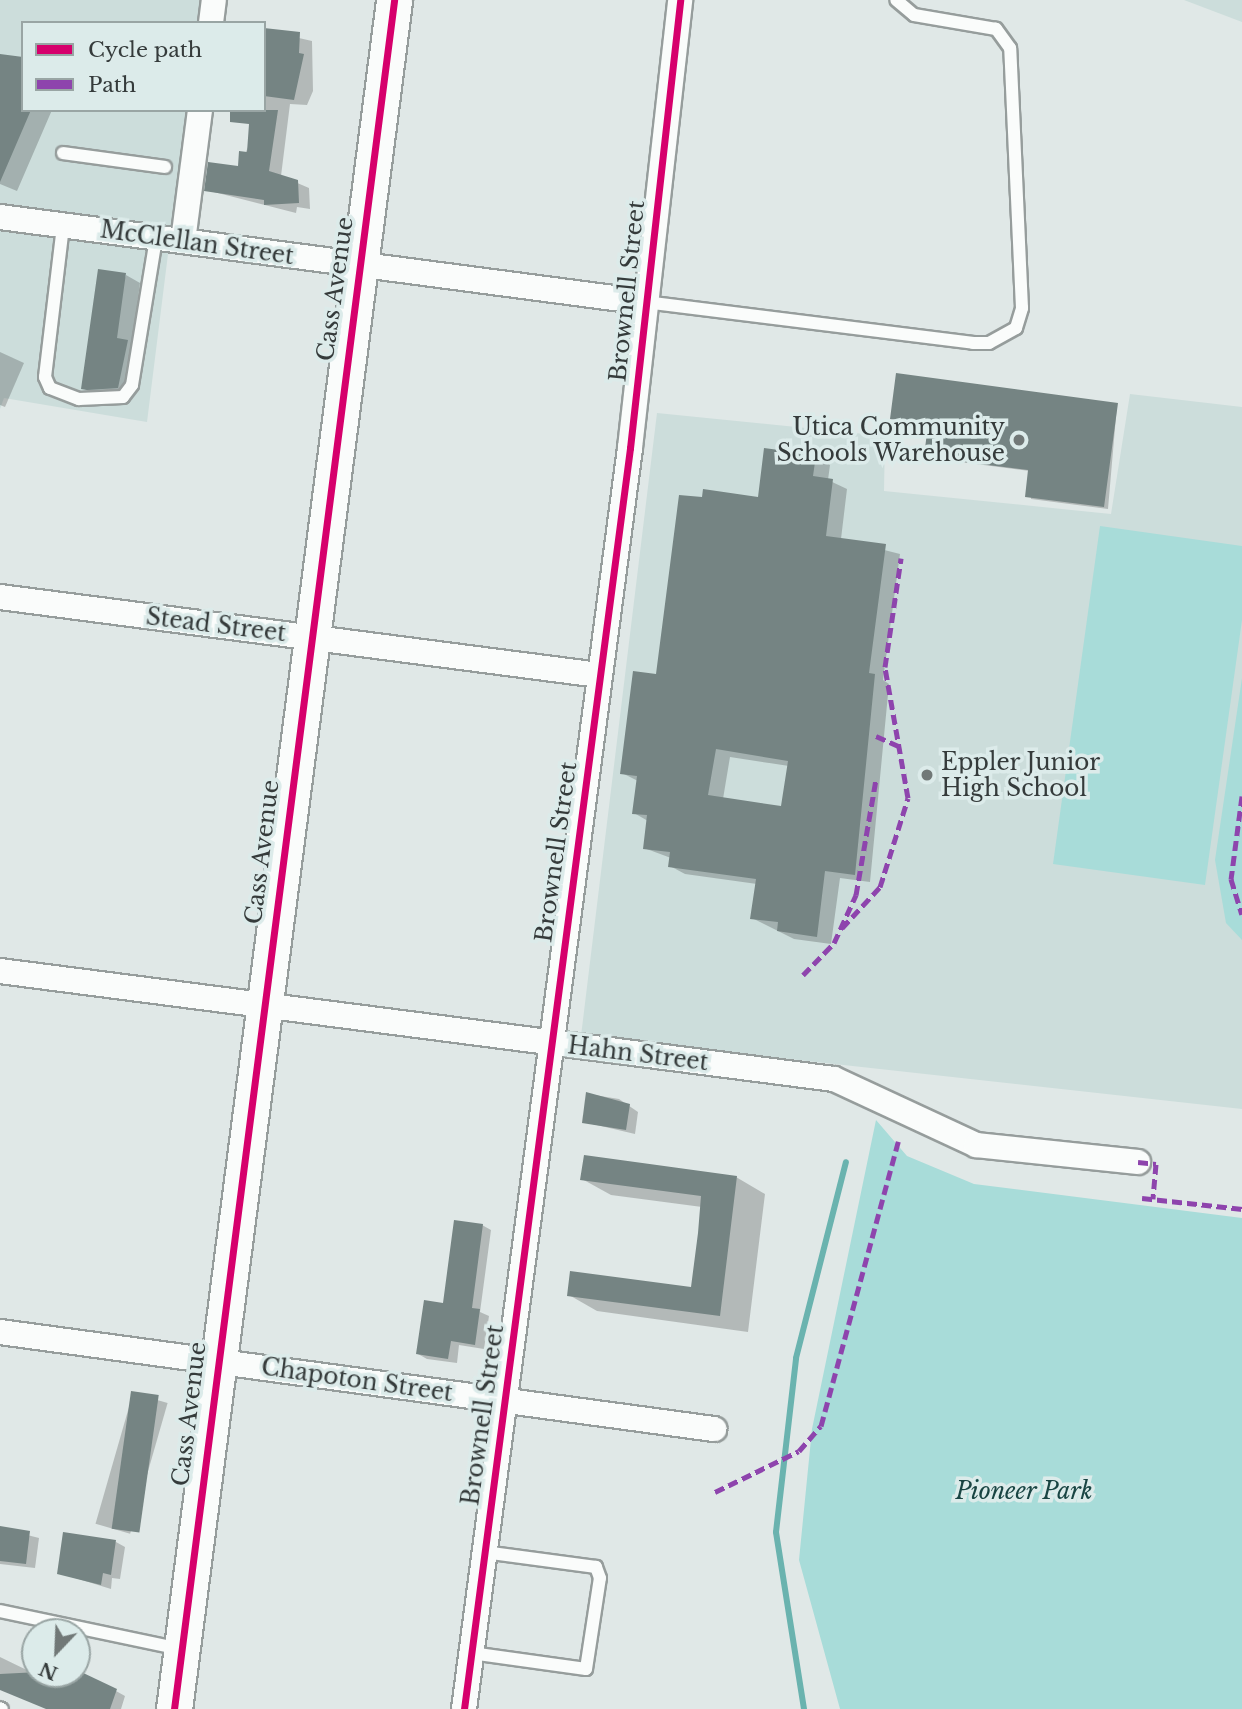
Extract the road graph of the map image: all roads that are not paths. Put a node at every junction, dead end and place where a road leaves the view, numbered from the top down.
1 (214, 0) edge
2 (394, 0) edge
3 (680, 0) edge
4 (896, 0) edge
5 (211, 21) edge
6 (200, 112) edge
7 (63, 153) dead end
8 (165, 167) dead end
9 (0, 217) edge
10 (63, 226) junction
11 (156, 238) junction
12 (183, 241) junction
13 (358, 264) junction
14 (644, 302) junction
15 (0, 597) edge
16 (308, 637) junction
17 (599, 675) junction
18 (0, 971) edge
19 (262, 1005) junction
20 (551, 1043) junction
21 (1139, 1162) dead end
22 (0, 1332) edge
23 (214, 1361) junction
24 (505, 1400) junction
25 (714, 1429) dead end
26 (484, 1552) junction
27 (0, 1611) edge
28 (181, 1649) junction
29 (471, 1653) junction
30 (174, 1709) edge
31 (464, 1709) edge

1 - 5 street
2 - 13 street, Cass Avenue
3 - 14 street, Brownell Street
4 - 14 lane
6 - 12 street
7 - 8 lane
9 - 10 street, McClellan Street
10 - 11 street, McClellan Street
10 - 11 lane
11 - 12 street, McClellan Street
12 - 13 street, McClellan Street
13 - 14 street, McClellan Street
13 - 16 street, Cass Avenue
14 - 17 street, Brownell Street
15 - 16 street, Stead Street
16 - 17 street, Stead Street
16 - 19 street, Cass Avenue
17 - 20 street, Brownell Street
18 - 19 street, Hahn Street
19 - 20 street, Hahn Street
19 - 23 street, Cass Avenue
20 - 21 street, Hahn Street
20 - 24 street, Brownell Street
22 - 23 street, Chapoton Street
23 - 24 street, Chapoton Street
23 - 28 street, Cass Avenue
24 - 25 street, Chapoton Street
24 - 26 street, Brownell Street
26 - 29 street, Brownell Street
26 - 29 lane
27 - 28 lane
28 - 30 street, Cass Avenue
29 - 31 street, Brownell Street

